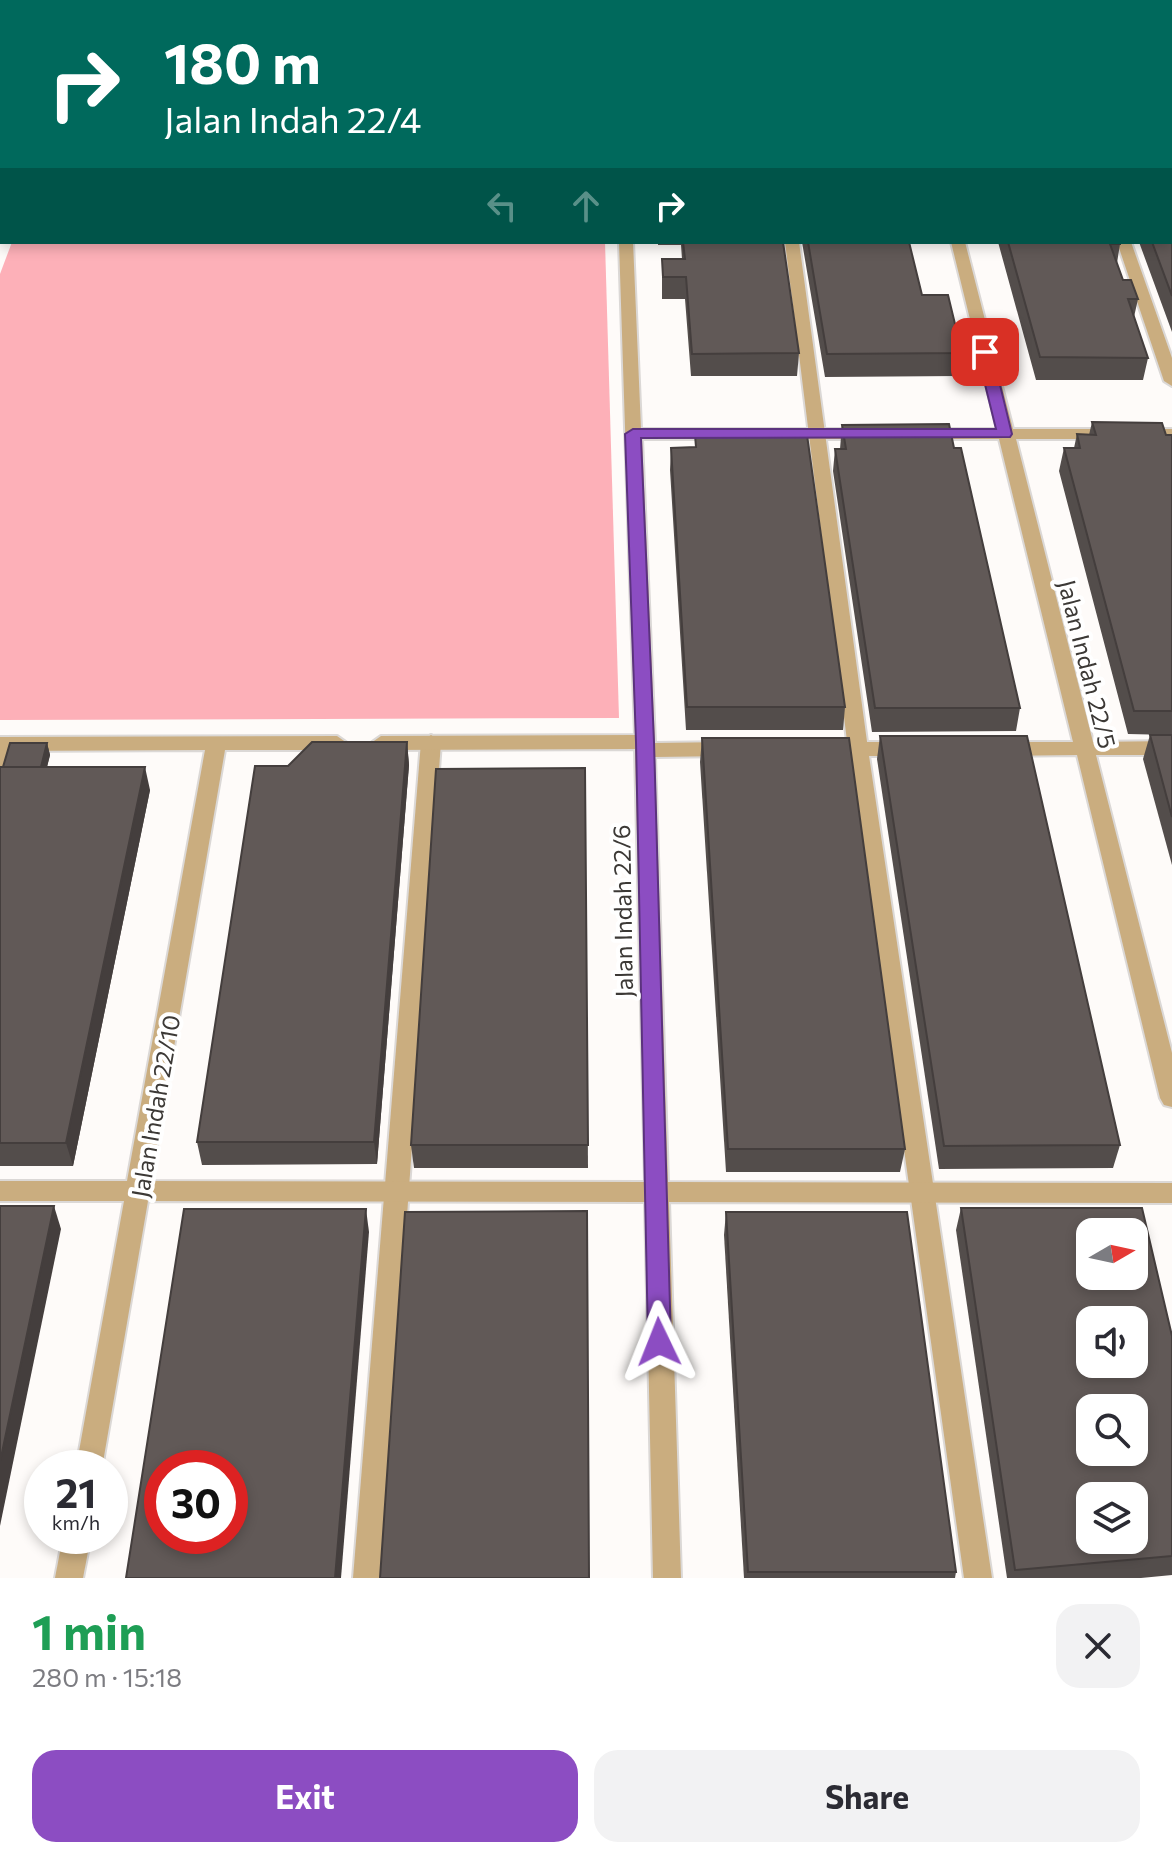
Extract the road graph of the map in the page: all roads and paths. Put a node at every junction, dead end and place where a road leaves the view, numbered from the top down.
1 (626, 244) edge
2 (792, 244) edge
3 (958, 244) edge
4 (1125, 244) edge
5 (1172, 381) edge
6 (633, 434) junction
7 (817, 434) junction
8 (879, 434) edge
9 (911, 434) edge
10 (1005, 434) junction
11 (1172, 434) edge
12 (431, 742) junction
13 (216, 743) junction
14 (4, 744) edge
15 (645, 746) junction
16 (1172, 748) edge
17 (751, 749) edge
18 (797, 749) edge
19 (858, 749) junction
20 (922, 749) edge
21 (986, 749) edge
22 (1082, 749) junction
23 (0, 774) edge
24 (1172, 1098) edge
25 (0, 1191) edge
26 (140, 1192) junction
27 (396, 1192) junction
28 (922, 1193) junction
29 (1172, 1193) edge
30 (655, 1194) junction
31 (92, 1450) edge
32 (74, 1554) edge
33 (69, 1578) edge
34 (367, 1578) edge
35 (667, 1578) edge
36 (978, 1578) edge

1 - 6 street, Jalan Indah 22/6
2 - 7 street
3 - 10 street, Jalan Indah 22/5
4 - 5 street
6 - 7 street
6 - 15 street, Jalan Indah 22/6
7 - 8 street
7 - 19 street
9 - 10 street
10 - 11 street
10 - 22 street, Jalan Indah 22/5
12 - 13 street
12 - 15 street
12 - 27 street
13 - 14 street
13 - 26 street, Jalan Indah 22/10
14 - 23 street
15 - 17 street
15 - 30 street, Jalan Indah 22/6
16 - 22 street
18 - 19 street
19 - 20 street
19 - 28 street
21 - 22 street
22 - 24 street, Jalan Indah 22/5
25 - 26 street
26 - 27 street
26 - 31 street, Jalan Indah 22/10
27 - 30 street
27 - 34 street
28 - 29 street
28 - 30 street
28 - 36 street
30 - 35 street, Jalan Indah 22/6
32 - 33 street

